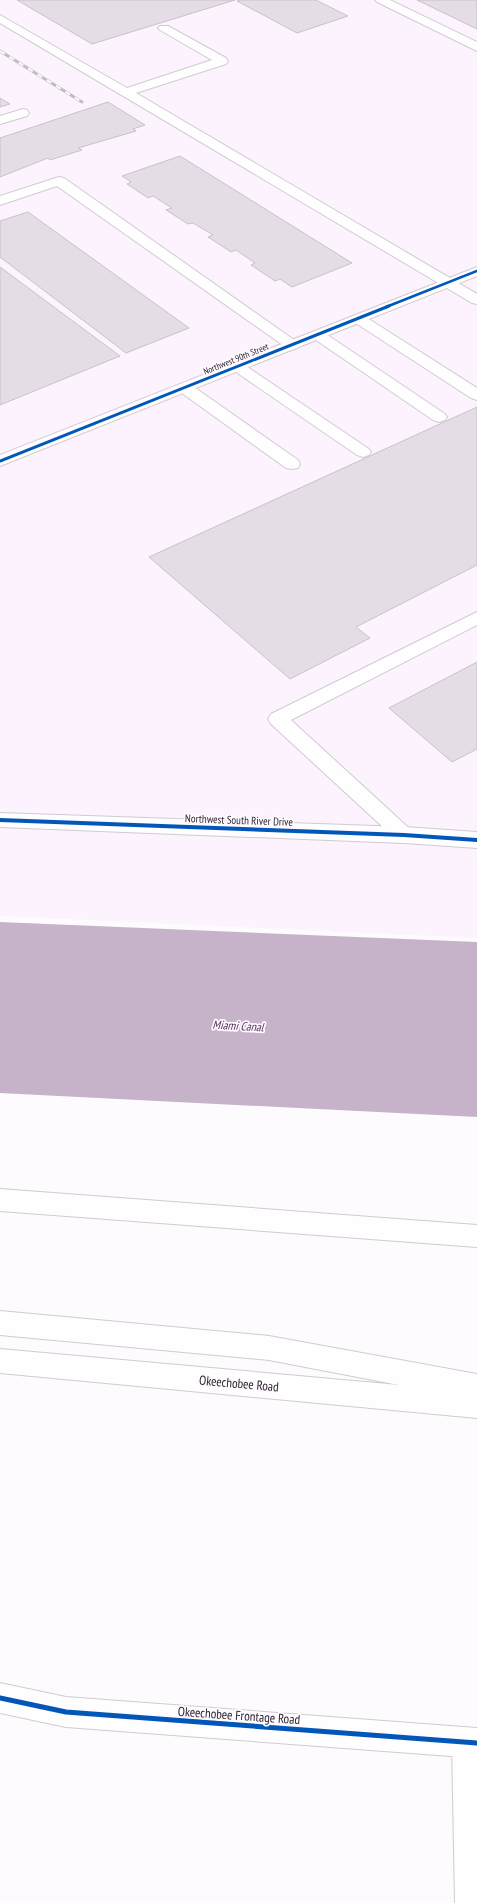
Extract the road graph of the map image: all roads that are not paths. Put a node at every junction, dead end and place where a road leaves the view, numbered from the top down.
1 (381, 0) edge
2 (0, 18) edge
3 (164, 28) dead end
4 (477, 47) edge
5 (126, 92) junction
6 (22, 113) dead end
7 (0, 120) edge
8 (0, 201) edge
9 (477, 272) edge
10 (449, 282) junction
11 (477, 300) edge
12 (359, 319) junction
13 (318, 335) junction
14 (292, 345) junction
15 (238, 367) junction
16 (185, 388) junction
17 (477, 395) edge
18 (439, 417) dead end
19 (363, 452) dead end
20 (0, 461) edge
21 (292, 464) dead end
22 (477, 618) edge
23 (0, 820) edge
24 (404, 834) junction
25 (477, 840) edge
26 (0, 1200) edge
27 (477, 1236) edge
28 (0, 1323) edge
29 (0, 1360) edge
30 (477, 1387) edge
31 (477, 1405) edge
32 (0, 1698) edge
33 (472, 1743) edge
34 (471, 1903) edge

1 - 4 main road
2 - 5 main road
3 - 5 main road
5 - 10 main road
6 - 7 main road
8 - 14 main road
9 - 10 main road, Northwest 90th Street
10 - 11 main road
10 - 12 main road, Northwest 90th Street
12 - 13 main road, Northwest 90th Street
12 - 17 main road
13 - 14 main road, Northwest 90th Street
13 - 18 main road
14 - 15 main road, Northwest 90th Street
15 - 16 main road, Northwest 90th Street
15 - 19 main road
16 - 20 main road, Northwest 90th Street
16 - 21 main road
22 - 24 main road
23 - 24 main road, Northwest South River Drive
24 - 25 main road, Northwest South River Drive
26 - 27 main road
28 - 30 main road
29 - 31 main road, Okeechobee Road
32 - 33 main road, Okeechobee Frontage Road
33 - 34 main road

